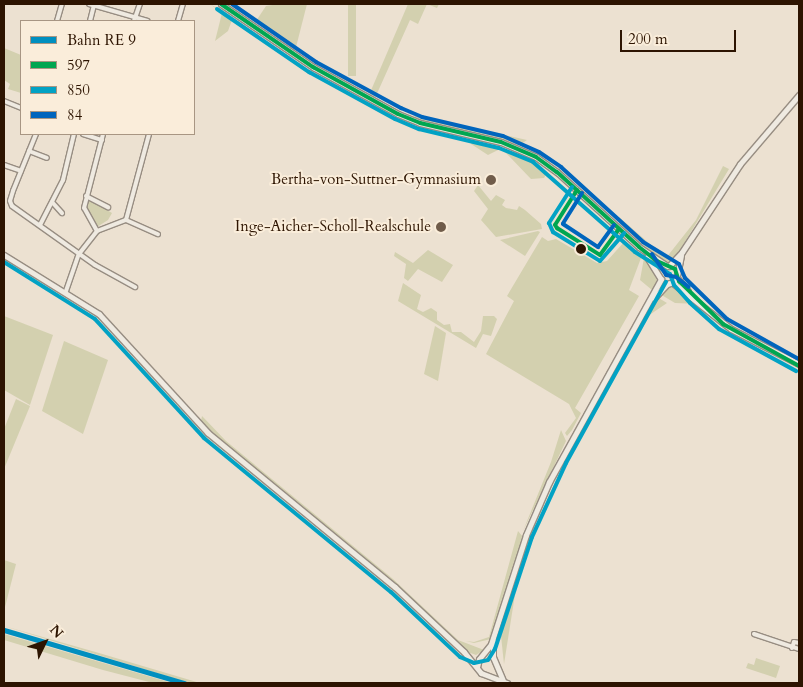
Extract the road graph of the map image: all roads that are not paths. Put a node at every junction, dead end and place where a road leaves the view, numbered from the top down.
1 (62, 4) edge
2 (89, 4) edge
3 (140, 4) edge
4 (183, 4) edge
5 (221, 4) edge
6 (94, 5) junction
7 (57, 20) edge
8 (90, 20) edge
9 (134, 20) edge
10 (178, 20) edge
11 (799, 94) edge
12 (4, 101) edge
13 (20, 108) edge
14 (36, 135) edge
15 (74, 135) edge
16 (86, 135) edge
17 (103, 135) edge
18 (149, 135) edge
19 (102, 140) junction
20 (29, 151) junction
21 (47, 158) dead end
22 (4, 165) edge
23 (20, 171) junction
24 (86, 196) junction
25 (52, 202) junction
26 (108, 207) dead end
27 (62, 213) dead end
28 (126, 220) junction
29 (40, 225) junction
30 (97, 231) junction
31 (158, 234) dead end
32 (639, 247) junction
33 (682, 252) junction
34 (79, 254) junction
35 (4, 255) edge
36 (668, 266) junction
37 (676, 270) junction
38 (660, 277) junction
39 (675, 280) junction
40 (667, 284) junction
41 (135, 287) dead end
42 (66, 291) junction
43 (651, 302) junction
44 (798, 364) edge
45 (754, 634) dead end
46 (494, 636) junction
47 (799, 643) edge
48 (792, 648) junction
49 (799, 649) edge
50 (464, 652) junction
51 (483, 656) junction
52 (493, 657) junction
53 (478, 667) junction
54 (496, 668) junction
55 (488, 674) junction
56 (505, 682) edge

1 - 7 street
2 - 6 street
3 - 9 street
4 - 10 street
5 - 32 street
6 - 8 street
6 - 9 street
11 - 33 street
12 - 13 street
14 - 20 street
15 - 25 street
16 - 19 street
17 - 19 street
18 - 28 street
19 - 24 street
20 - 21 street
20 - 23 street
22 - 23 street
23 - 29 street
24 - 26 street
24 - 30 street
25 - 27 street
25 - 29 street
28 - 30 street
28 - 31 street
29 - 34 street
30 - 34 street
32 - 36 street
32 - 38 street
33 - 36 street
33 - 37 street
34 - 41 street
34 - 42 street
35 - 42 street
36 - 37 street
36 - 38 street
37 - 39 street
38 - 40 street
38 - 43 street
39 - 40 street
39 - 44 street
40 - 43 street
42 - 50 street
43 - 46 street
45 - 48 street
46 - 51 street
46 - 52 street
47 - 48 street
48 - 49 street
50 - 51 street
50 - 53 street
51 - 52 street
51 - 53 street
52 - 54 street
53 - 55 street
54 - 55 street
54 - 56 street
55 - 56 street

